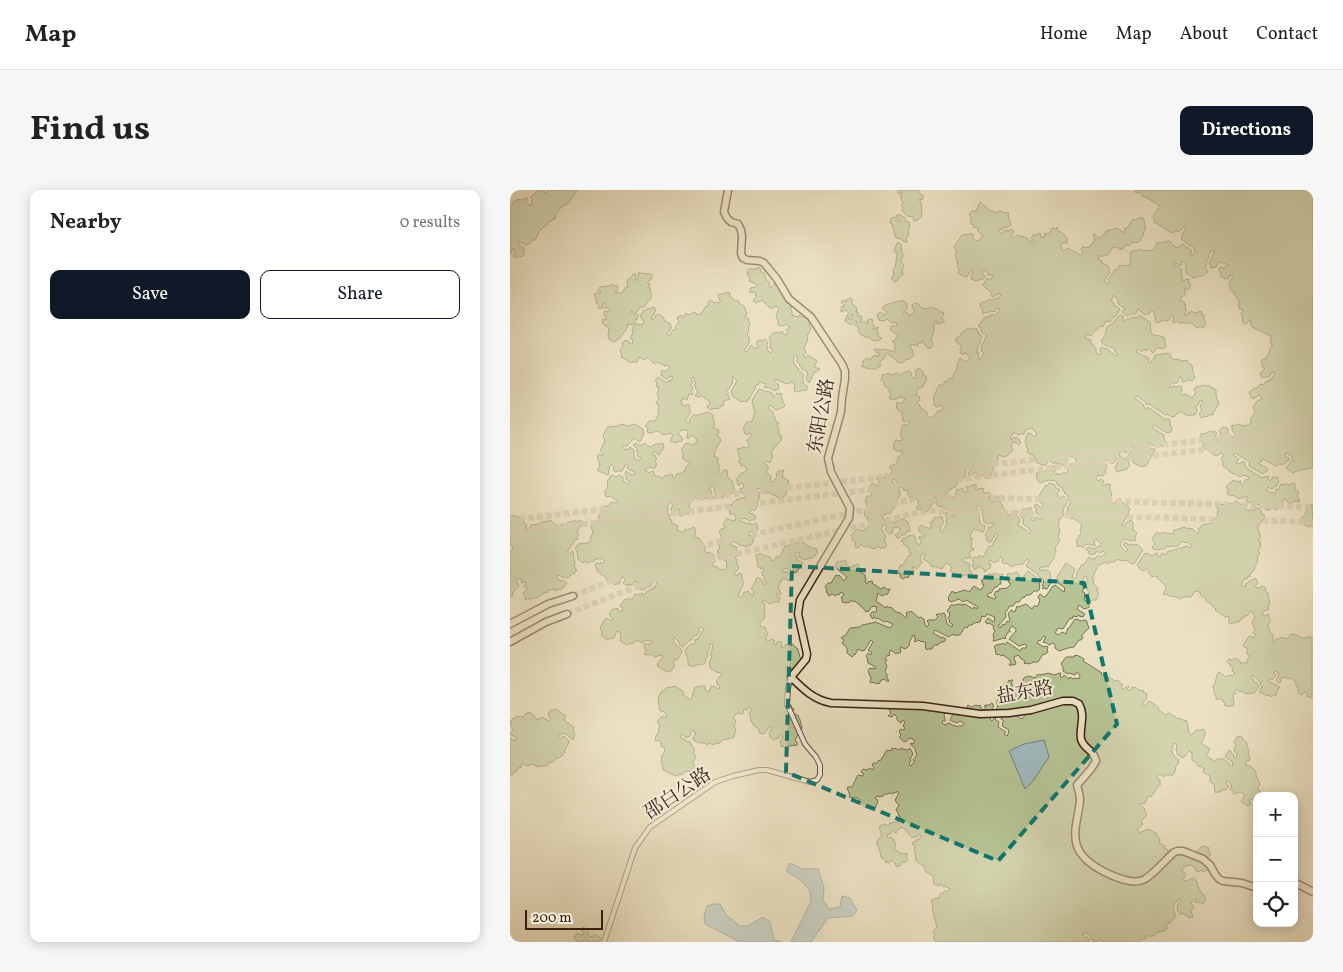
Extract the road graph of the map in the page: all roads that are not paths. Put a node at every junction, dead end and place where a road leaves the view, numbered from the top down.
1 (728, 190) edge
2 (572, 596) tunnel mouth
3 (567, 614) tunnel mouth
4 (510, 624) edge
5 (510, 642) edge
6 (791, 677) junction
7 (1298, 884) edge
8 (1253, 887) edge
9 (1313, 892) edge
10 (604, 942) edge

1 - 6 highway, 东阳公路
2 - 4 highway
3 - 5 highway
6 - 8 highway, 盐东路
6 - 10 street, 邵白公路
7 - 9 highway

